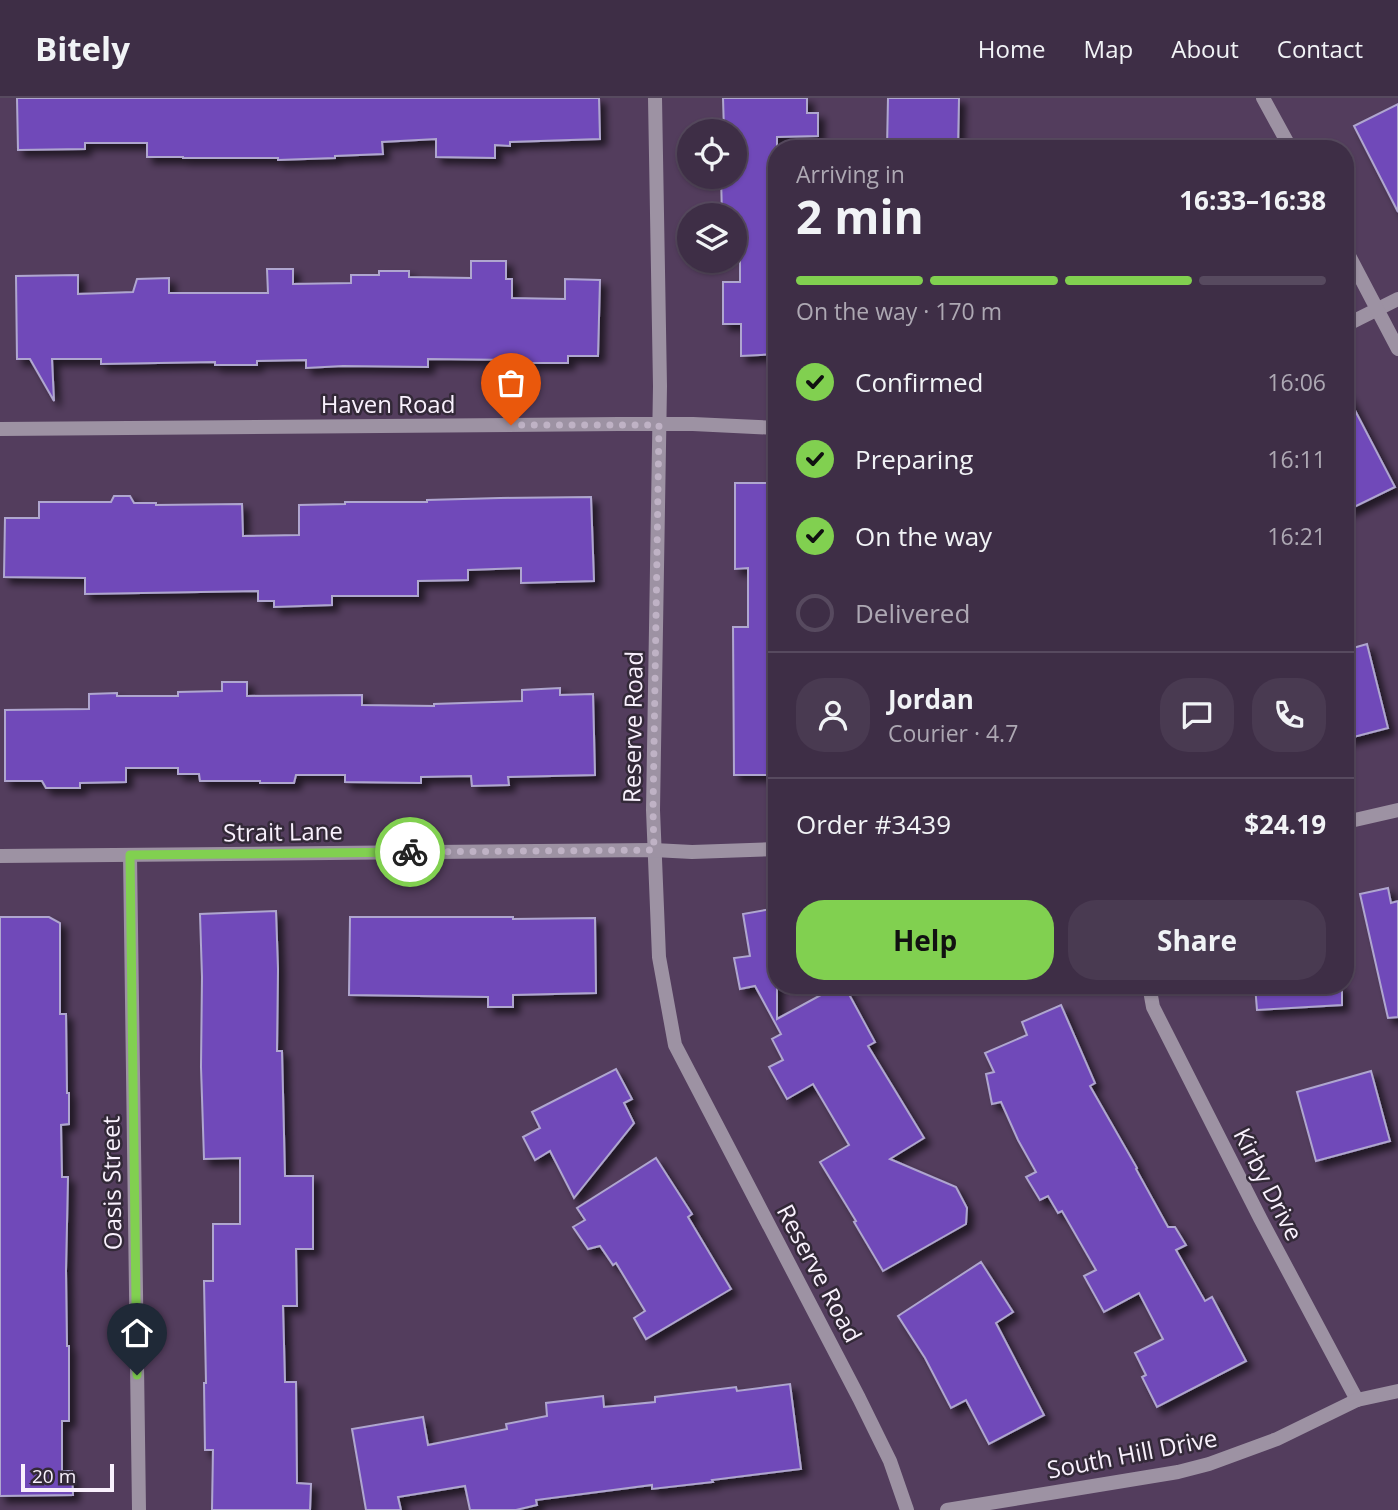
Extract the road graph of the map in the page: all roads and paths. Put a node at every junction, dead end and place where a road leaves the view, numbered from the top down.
1 (655, 98) edge
2 (1263, 98) edge
3 (1286, 140) edge
4 (1354, 265) edge
5 (1398, 299) edge
6 (1378, 310) junction
7 (1354, 322) edge
8 (1398, 349) edge
9 (659, 425) junction
10 (768, 428) edge
11 (0, 429) edge
12 (1398, 810) edge
13 (1354, 820) edge
14 (768, 849) edge
15 (654, 850) junction
16 (130, 855) junction
17 (0, 856) edge
18 (1151, 994) edge
19 (1398, 1391) edge
20 (1357, 1400) junction
21 (139, 1510) edge
22 (907, 1510) edge
23 (947, 1510) edge

1 - 9 street, Reserve Road
2 - 3 street
4 - 6 street
5 - 6 street
6 - 7 street
6 - 8 street
9 - 10 street, Haven Road
9 - 11 street, Haven Road
9 - 15 street, Reserve Road
12 - 13 street
14 - 15 street, Strait Lane
15 - 16 street, Strait Lane
15 - 22 street, Reserve Road
16 - 17 street, Strait Lane
16 - 21 street, Oasis Street
18 - 20 street, Kirby Drive
19 - 20 street, South Hill Drive
20 - 23 street, South Hill Drive

